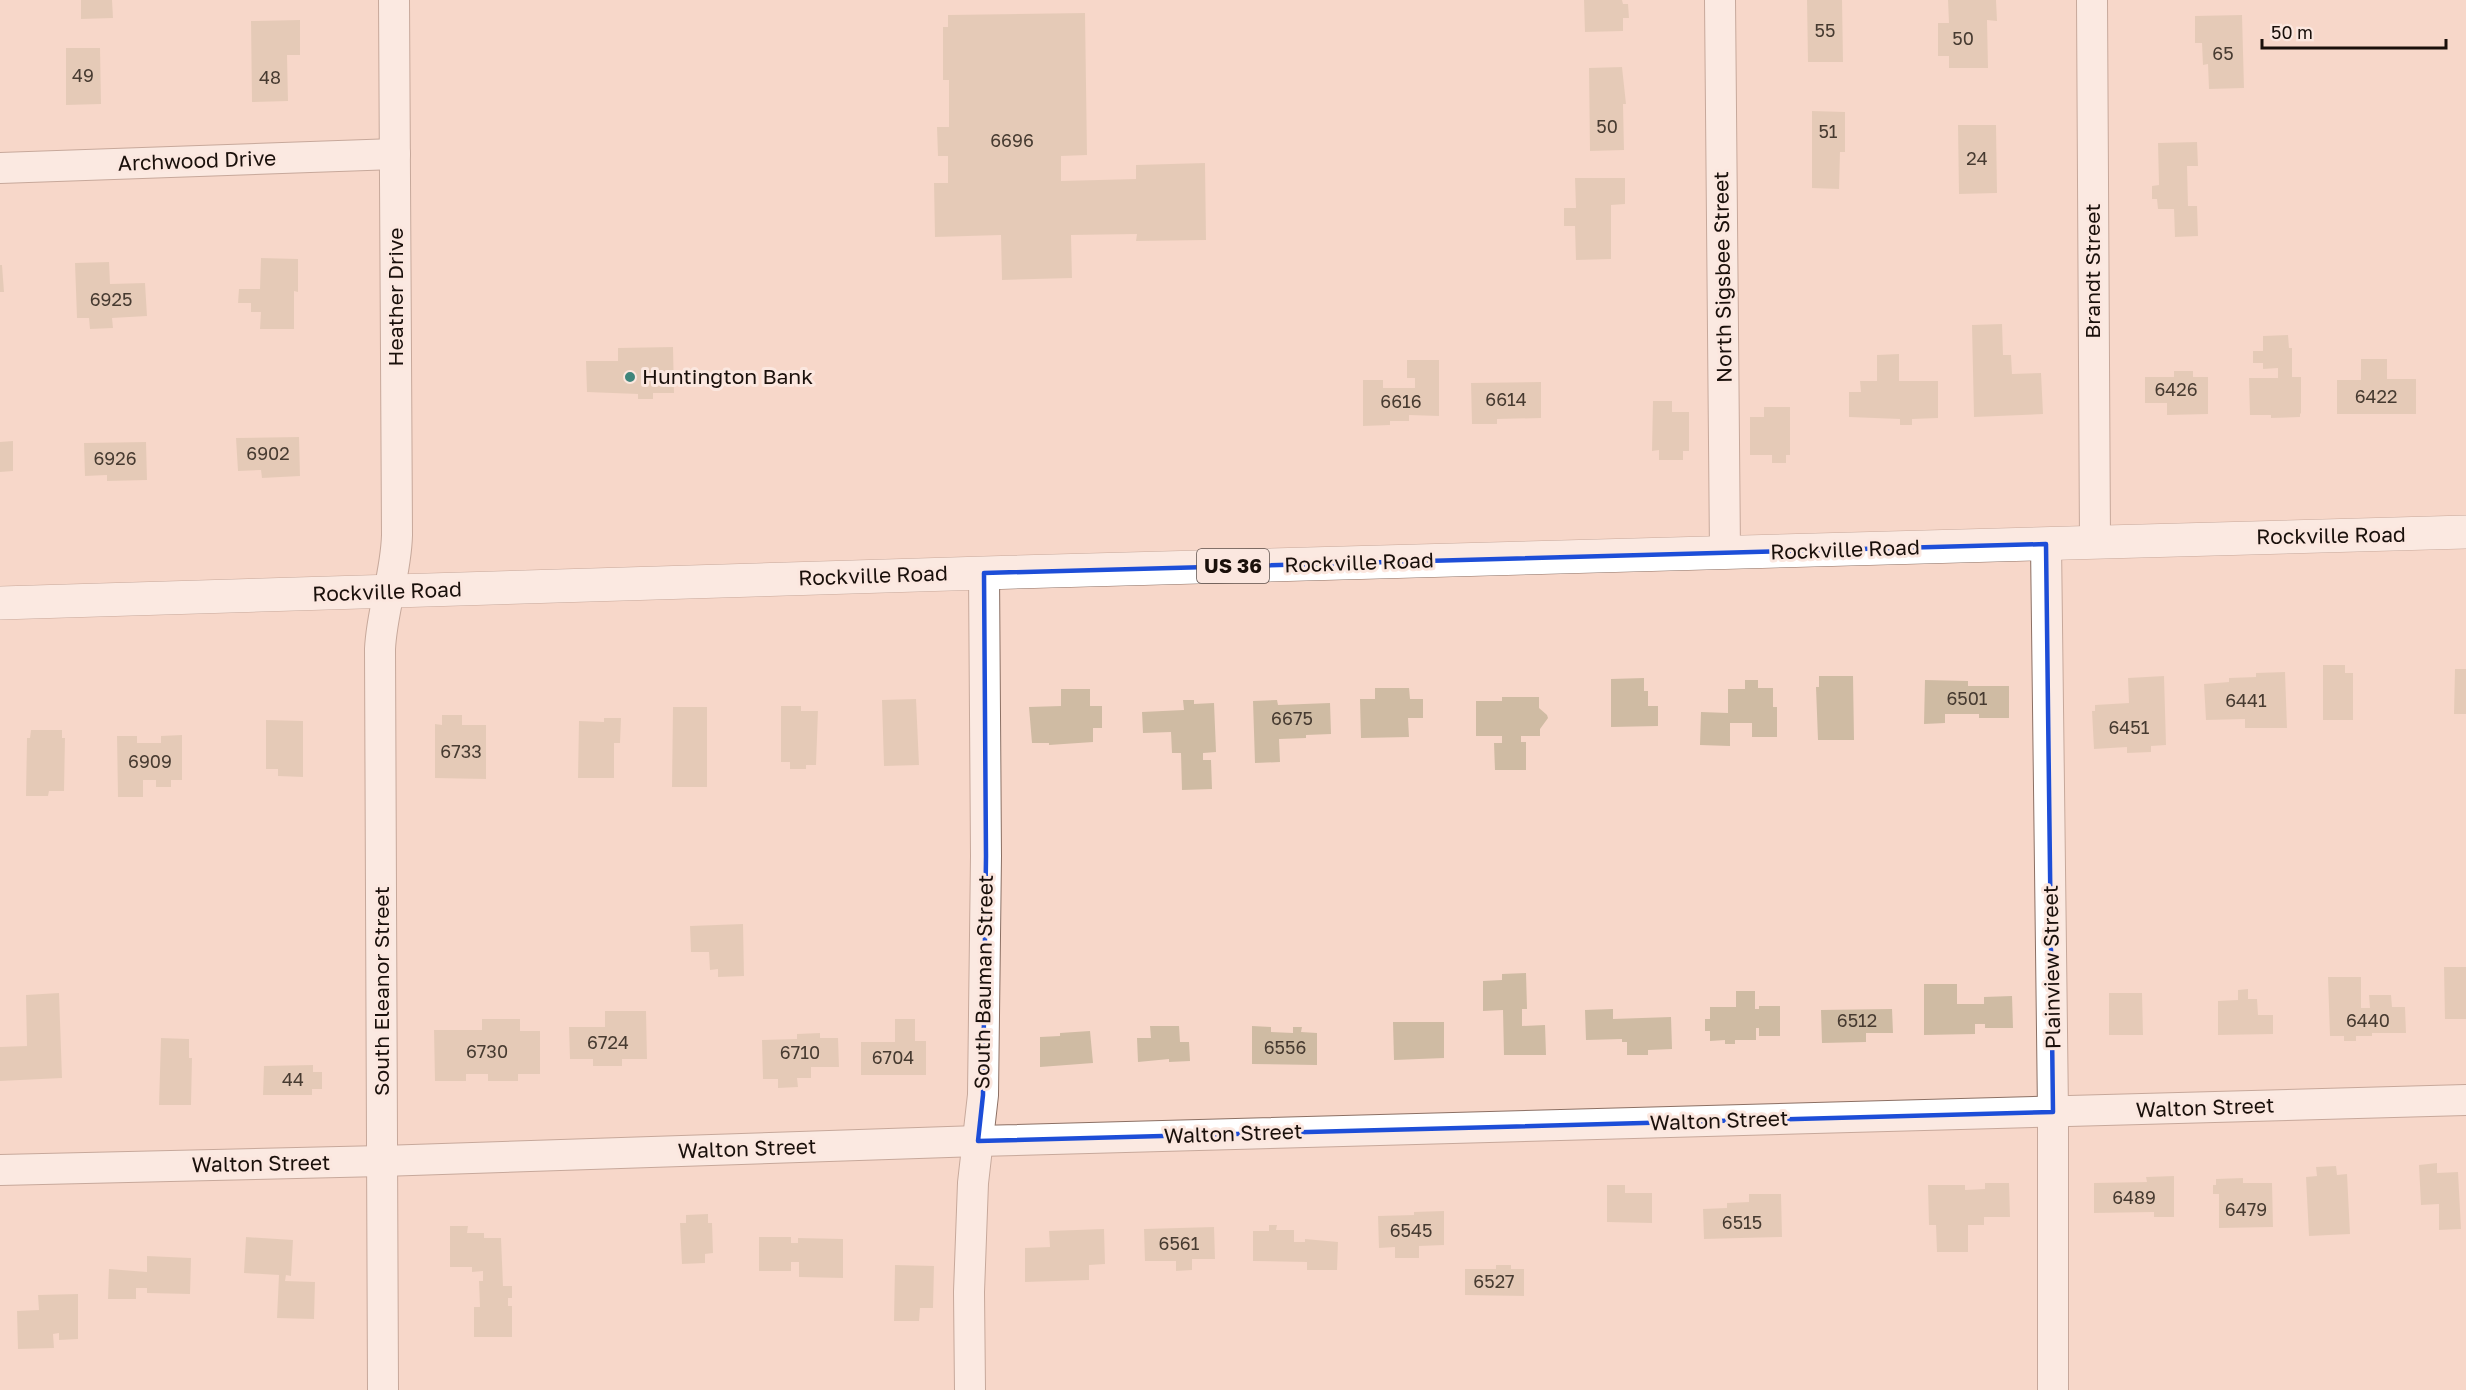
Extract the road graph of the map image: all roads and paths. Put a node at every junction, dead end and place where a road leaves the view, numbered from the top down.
1 (394, 0) edge
2 (1720, 0) edge
3 (2092, 0) edge
4 (395, 154) junction
5 (0, 168) edge
6 (2466, 532) edge
7 (2095, 542) junction
8 (2046, 544) junction
9 (1725, 553) junction
10 (984, 573) junction
11 (387, 592) junction
12 (0, 603) edge
13 (2466, 1100) edge
14 (2053, 1112) junction
15 (978, 1141) junction
16 (382, 1161) junction
17 (0, 1170) edge
18 (383, 1390) edge
19 (970, 1390) edge
20 (2053, 1390) edge

1 - 4 street, Heather Drive
2 - 9 street, North Sigsbee Street
3 - 7 street, Brandt Street
4 - 5 street, Archwood Drive
4 - 11 street, Heather Drive
6 - 7 main road, Rockville Road / US 36
7 - 8 main road, Rockville Road / US 36
8 - 9 main road, Rockville Road / US 36
8 - 14 street, Plainview Street
9 - 10 main road, Rockville Road / US 36
10 - 11 main road, Rockville Road / US 36
10 - 15 street, South Bauman Street
11 - 12 main road, Rockville Road / US 36
11 - 16 street, South Eleanor Street
13 - 14 street, Walton Street
14 - 15 street, Walton Street
14 - 20 street, Plainview Street
15 - 16 street, Walton Street
15 - 19 street, South Bauman Street
16 - 17 street, Walton Street
16 - 18 street, South Eleanor Street

